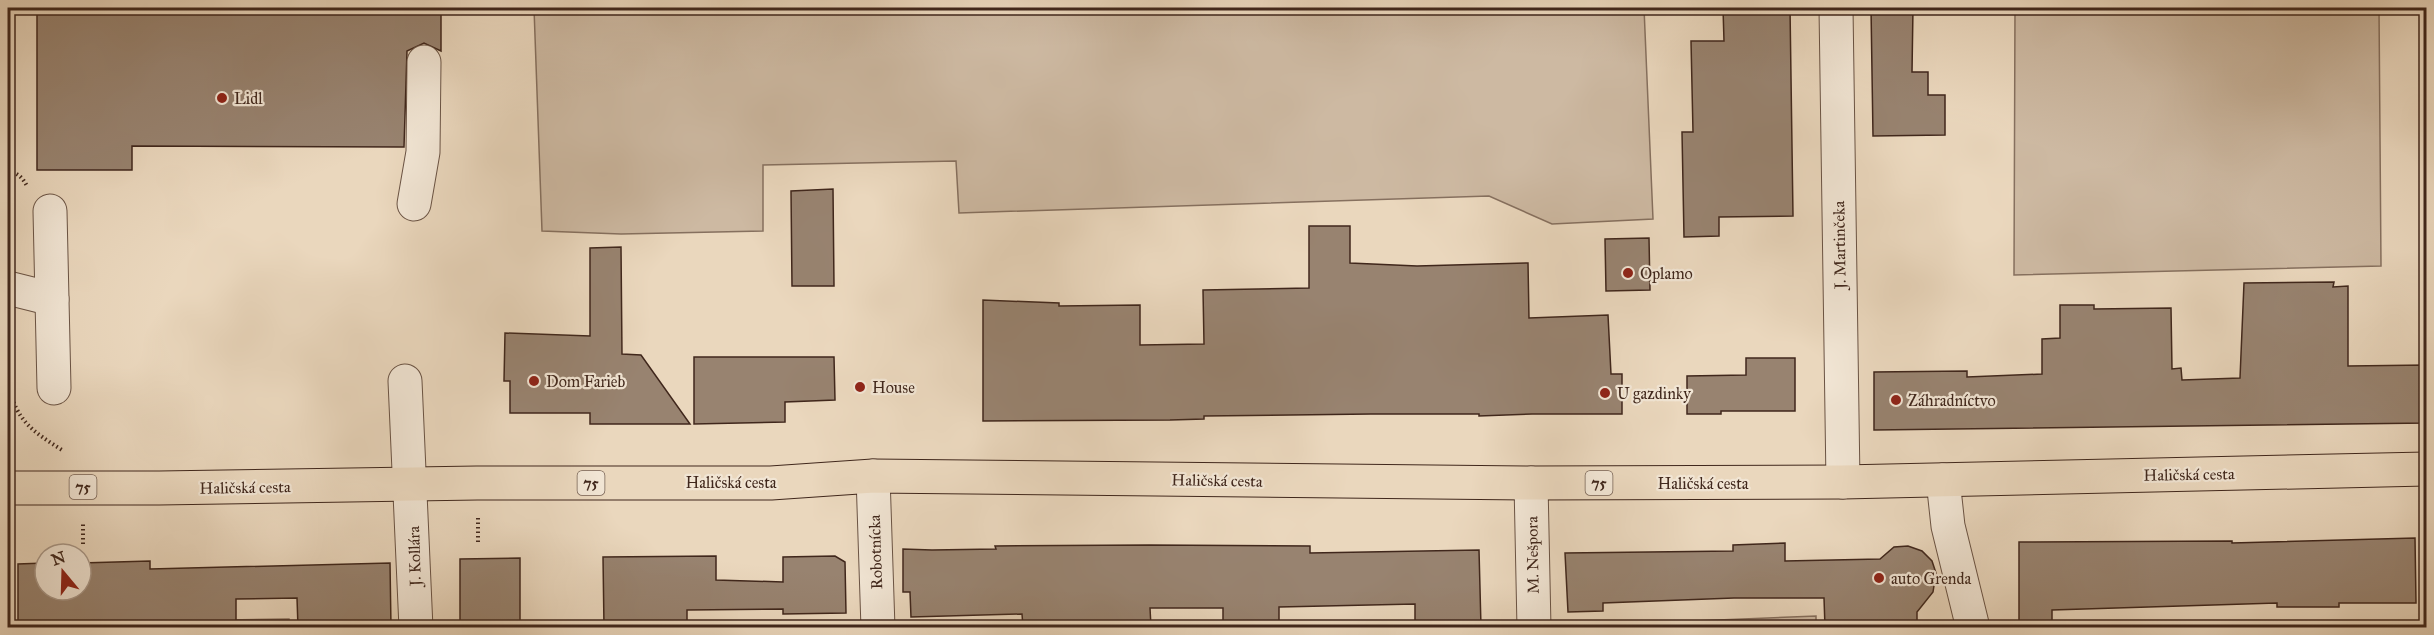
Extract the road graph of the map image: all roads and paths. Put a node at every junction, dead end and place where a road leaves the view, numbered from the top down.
1 (1836, 8) edge
2 (424, 62) dead end
3 (414, 204) dead end
4 (50, 211) dead end
5 (8, 288) edge
6 (52, 299) junction
7 (405, 381) dead end
8 (8, 385) edge
9 (54, 388) dead end
10 (66, 453) dead end
11 (2427, 469) edge
12 (873, 476) junction
13 (1944, 480) junction
14 (1843, 482) junction
15 (1531, 483) junction
16 (410, 484) junction
17 (8, 488) edge
18 (477, 509) dead end
19 (84, 516) dead end
20 (83, 542) edge
21 (478, 542) dead end
22 (417, 627) edge
23 (878, 627) edge
24 (1534, 627) edge
25 (1973, 627) edge

1 - 14 street, J. Martinčeka
2 - 3 street
4 - 6 street
5 - 6 street
6 - 9 street
7 - 16 street, J. Kollára
8 - 10 path
11 - 13 main road, Haličská cesta / 75
12 - 15 main road, Haličská cesta / 75
12 - 16 main road, Haličská cesta / 75
12 - 23 street, Robotnícka
13 - 14 main road, Haličská cesta / 75
13 - 25 street
14 - 15 main road, Haličská cesta / 75
15 - 24 street, M. Nešpora
16 - 17 main road, Haličská cesta / 75
16 - 22 street, J. Kollára
18 - 21 path
19 - 20 path

